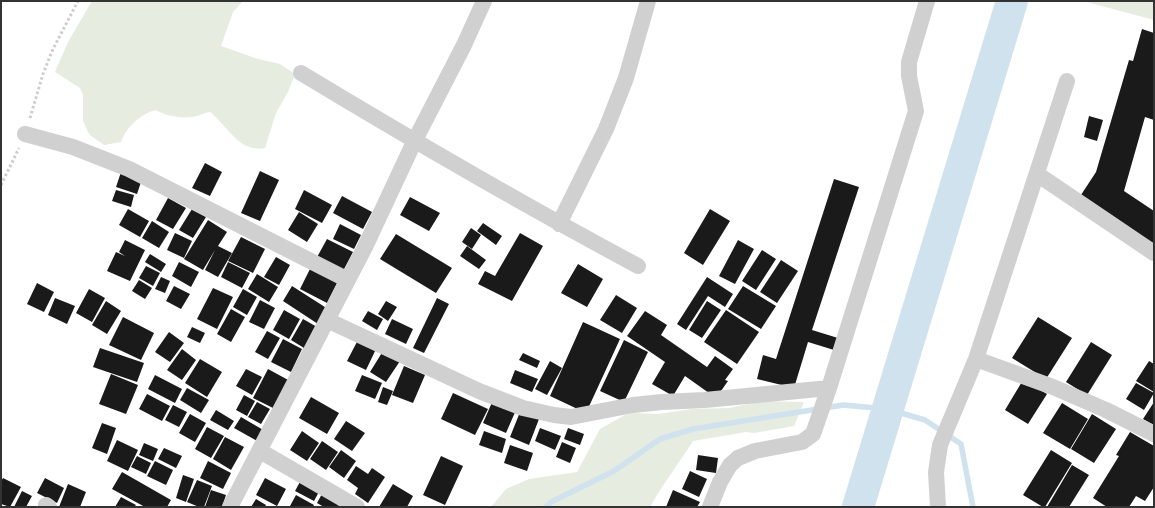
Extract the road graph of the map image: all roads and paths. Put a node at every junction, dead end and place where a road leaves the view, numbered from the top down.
1 (78, 1) edge
2 (484, 1) edge
3 (648, 1) edge
4 (927, 1) edge
5 (301, 73) dead end
6 (1067, 81) dead end
7 (25, 134) junction
8 (414, 142) junction
9 (1037, 174) junction
10 (1, 185) edge
11 (559, 224) junction
12 (1154, 253) edge
13 (638, 266) dead end
14 (348, 280) junction
15 (327, 320) junction
16 (976, 359) junction
17 (827, 394) junction
18 (1154, 434) edge
19 (260, 451) junction
20 (230, 507) edge
21 (357, 507) edge
22 (710, 507) edge
23 (938, 507) edge

1 - 7 path
2 - 8 street
3 - 11 street
4 - 17 street
5 - 8 street
6 - 9 street
7 - 10 path
7 - 14 street
8 - 11 street
8 - 14 street
9 - 12 street
9 - 16 street
11 - 13 street
14 - 15 street
15 - 17 street
15 - 19 street
16 - 18 street
16 - 23 street
17 - 22 street
19 - 20 street
19 - 21 street

